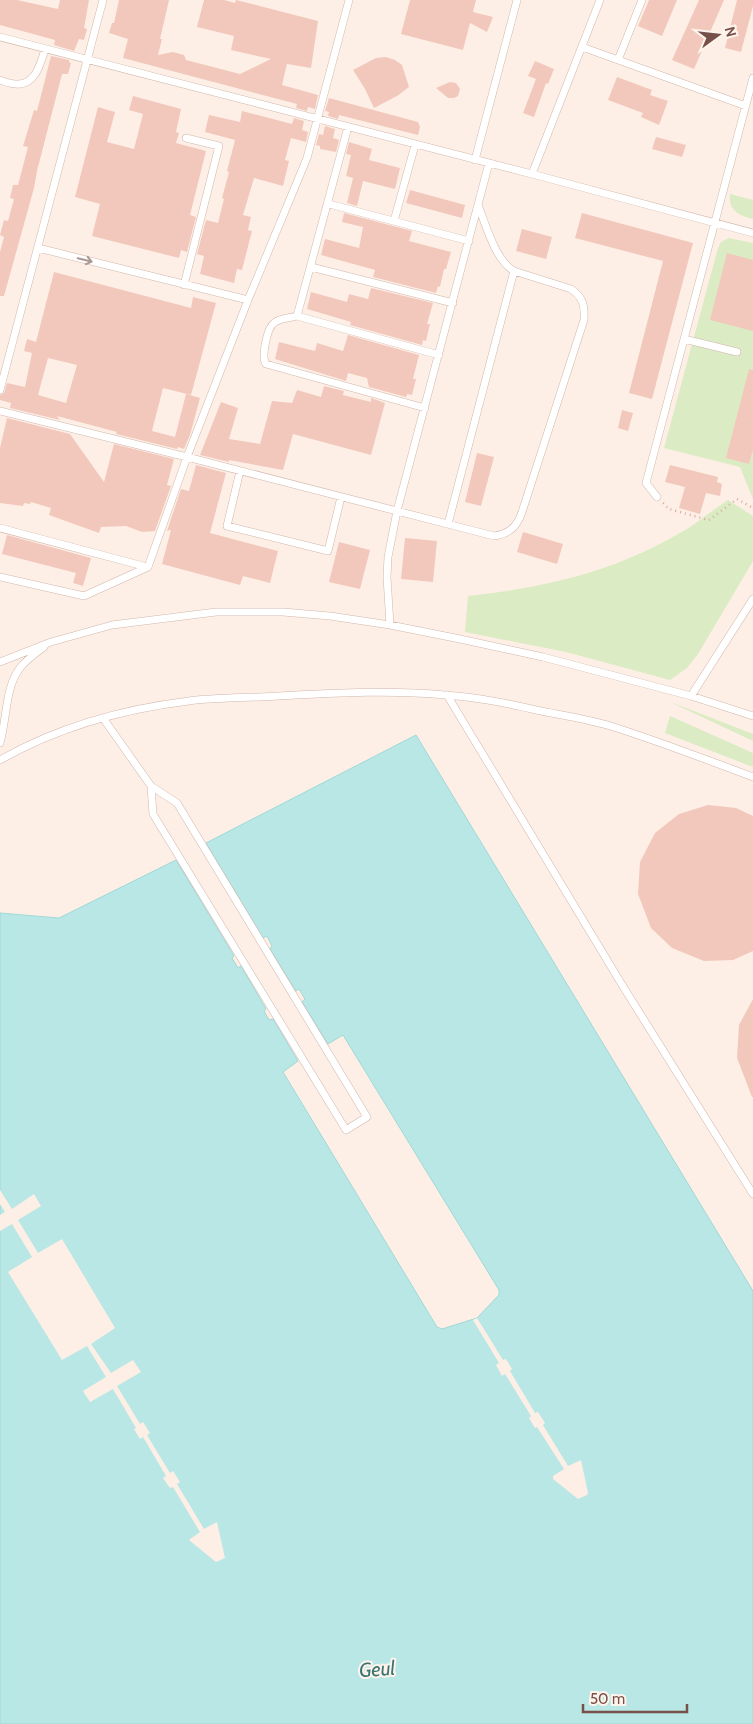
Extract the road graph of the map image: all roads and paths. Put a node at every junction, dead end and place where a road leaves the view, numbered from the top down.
1 (103, 0) edge
2 (349, 0) edge
3 (518, 0) edge
4 (600, 0) edge
5 (642, 0) edge
6 (0, 37) edge
7 (582, 47) junction
8 (45, 49) junction
9 (88, 60) junction
10 (618, 60) junction
11 (753, 78) edge
12 (0, 80) edge
13 (746, 106) junction
14 (317, 119) junction
15 (348, 127) junction
16 (186, 138) dead end
17 (415, 145) junction
18 (475, 160) junction
19 (490, 163) junction
20 (532, 174) junction
21 (329, 204) junction
22 (478, 205) junction
23 (394, 221) junction
24 (715, 223) junction
25 (753, 233) edge
26 (469, 241) junction
27 (38, 248) junction
28 (311, 267) junction
29 (514, 272) junction
30 (184, 285) junction
31 (248, 300) junction
32 (453, 303) junction
33 (297, 316) junction
34 (684, 339) junction
35 (737, 352) dead end
36 (439, 355) junction
37 (4, 360) edge
38 (0, 390) edge
39 (425, 408) junction
40 (0, 411) edge
41 (187, 457) junction
42 (240, 471) junction
43 (341, 497) junction
44 (657, 497) joint
45 (753, 508) edge
46 (397, 511) junction
47 (448, 524) junction
48 (0, 528) edge
49 (148, 567) junction
50 (0, 577) edge
51 (753, 599) edge
52 (390, 625) junction
53 (51, 642) junction
54 (0, 662) edge
55 (447, 695) junction
56 (691, 696) junction
57 (753, 716) edge
58 (103, 718) junction
59 (0, 742) edge
60 (0, 760) edge
61 (753, 777) edge
62 (151, 786) junction
63 (753, 1194) edge

1 - 9 lane
2 - 14 lane
3 - 18 lane
4 - 7 lane
5 - 10 lane
6 - 8 lane
7 - 10 lane
7 - 20 lane
8 - 9 lane
8 - 12 lane
9 - 14 lane
9 - 27 lane
10 - 13 lane
11 - 13 lane
13 - 24 lane
14 - 15 lane
14 - 31 lane
15 - 17 lane
15 - 21 lane
16 - 30 lane
17 - 18 lane
17 - 23 lane
18 - 19 lane
19 - 20 lane
19 - 22 lane
20 - 24 lane
21 - 23 lane
21 - 28 lane
22 - 26 lane
22 - 29 lane
23 - 26 lane
24 - 25 lane
24 - 34 lane
26 - 32 lane
27 -> 30 lane
27 - 37 lane
28 - 32 lane
28 - 33 lane
29 - 47 lane
29 - 47 lane
30 - 31 lane
31 - 41 lane
32 - 36 lane
33 - 36 lane
33 - 39 lane
34 - 35 lane
34 - 44 lane
36 - 39 lane
37 - 38 lane
39 - 46 lane
40 - 41 lane
41 - 42 lane
41 - 49 lane
42 - 43 lane
42 - 43 lane
43 - 46 lane
44 - 45 path
46 - 47 lane
46 - 52 lane
48 - 49 lane
49 - 50 lane
51 - 56 lane
52 - 53 lane
52 - 56 lane
53 - 54 lane
53 - 59 lane
55 - 58 lane
55 - 61 lane
55 - 63 lane
56 - 57 lane
58 - 60 lane
58 - 62 lane
62 - 62 lane

